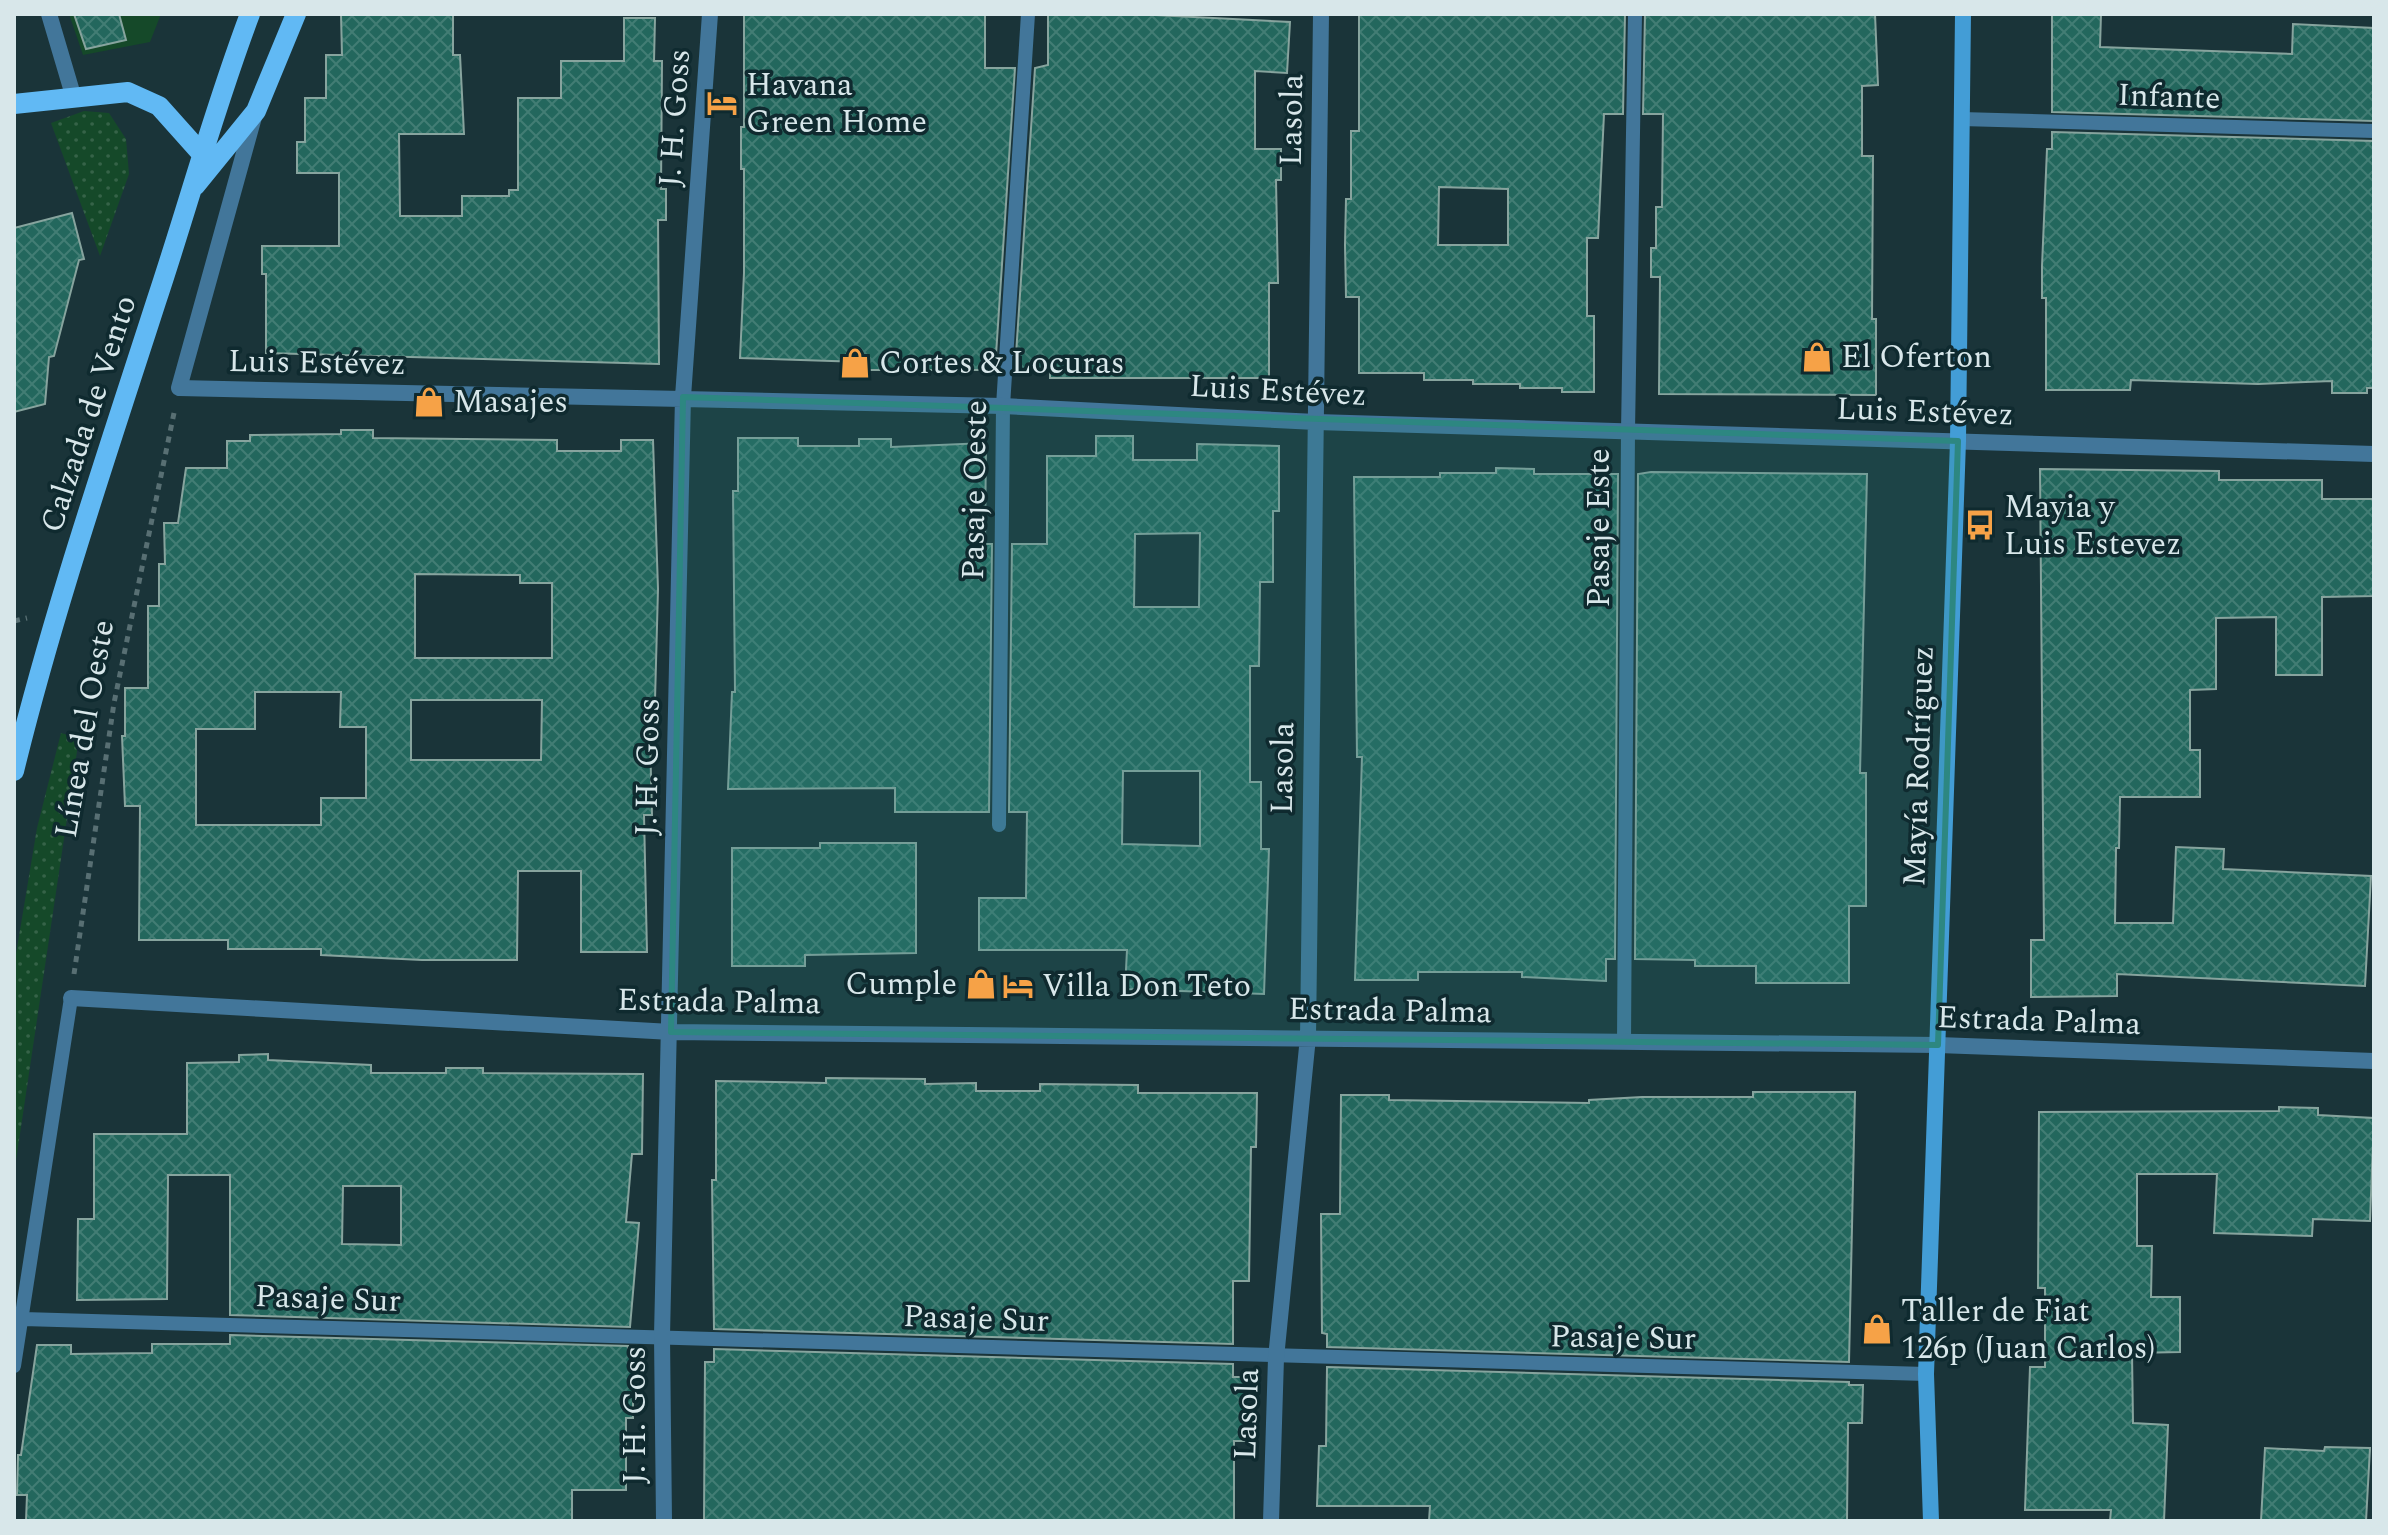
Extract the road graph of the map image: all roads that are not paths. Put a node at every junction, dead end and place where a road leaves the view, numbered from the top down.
1 (49, 14) edge
2 (240, 14) edge
3 (250, 14) edge
4 (296, 14) edge
5 (710, 14) edge
6 (1028, 14) edge
7 (1321, 14) edge
8 (1635, 14) edge
9 (1963, 14) edge
10 (226, 77) junction
11 (73, 95) junction
12 (14, 104) edge
13 (256, 111) junction
14 (1961, 119) junction
15 (2374, 131) edge
16 (201, 153) junction
17 (190, 192) junction
18 (683, 397) junction
19 (1003, 406) junction
20 (1316, 422) junction
21 (1628, 431) junction
22 (1958, 441) junction
23 (2374, 454) edge
24 (14, 771) edge
25 (999, 825) dead end
26 (71, 998) joint
27 (671, 1032) junction
28 (1308, 1037) junction
29 (1624, 1042) junction
30 (1938, 1045) junction
31 (2374, 1061) edge
32 (23, 1319) junction
33 (662, 1336) junction
34 (1276, 1358) junction
35 (14, 1366) edge
36 (1926, 1374) junction
37 (664, 1521) edge
38 (1271, 1521) edge
39 (1931, 1521) edge

1 - 11 street
2 - 10 main road, Calzada de Vento
3 - 10 main road, Calzada de Vento
4 - 13 main road
5 - 18 street, J. H. Goss
6 - 19 lane, Pasaje Oeste
7 - 20 street, Lasola
8 - 21 lane, Pasaje Este
9 - 14 main road, Mayía Rodríguez
10 - 16 main road, Calzada de Vento
11 - 12 main road
11 - 16 main road
13 - 17 main road
13 - 18 street, Luis Estévez
14 - 15 lane, Infante
14 - 22 main road, Mayía Rodríguez
16 - 17 main road, Calzada de Vento
17 - 24 main road, Calzada de Vento
18 - 19 street, Luis Estévez
18 - 27 street, J. H. Goss
19 - 20 street, Luis Estévez
19 - 25 lane, Pasaje Oeste
20 - 21 street, Luis Estévez
20 - 28 street, Lasola
21 - 22 street, Luis Estévez
21 - 29 lane, Pasaje Este
22 - 23 street, Luis Estévez
22 - 30 main road, Mayía Rodríguez
26 - 27 street, Estrada Palma
26 - 32 lane
27 - 28 street, Estrada Palma
27 - 33 street, J. H. Goss
28 - 29 street, Estrada Palma
28 - 34 street, Lasola
29 - 30 street, Estrada Palma
30 - 31 street, Estrada Palma
30 - 36 main road, Mayía Rodríguez
32 - 33 lane, Pasaje Sur
32 - 35 lane
33 - 34 lane, Pasaje Sur
33 - 37 street, J. H. Goss
34 - 36 lane, Pasaje Sur
34 - 38 street, Lasola
36 - 39 main road, Mayía Rodríguez

